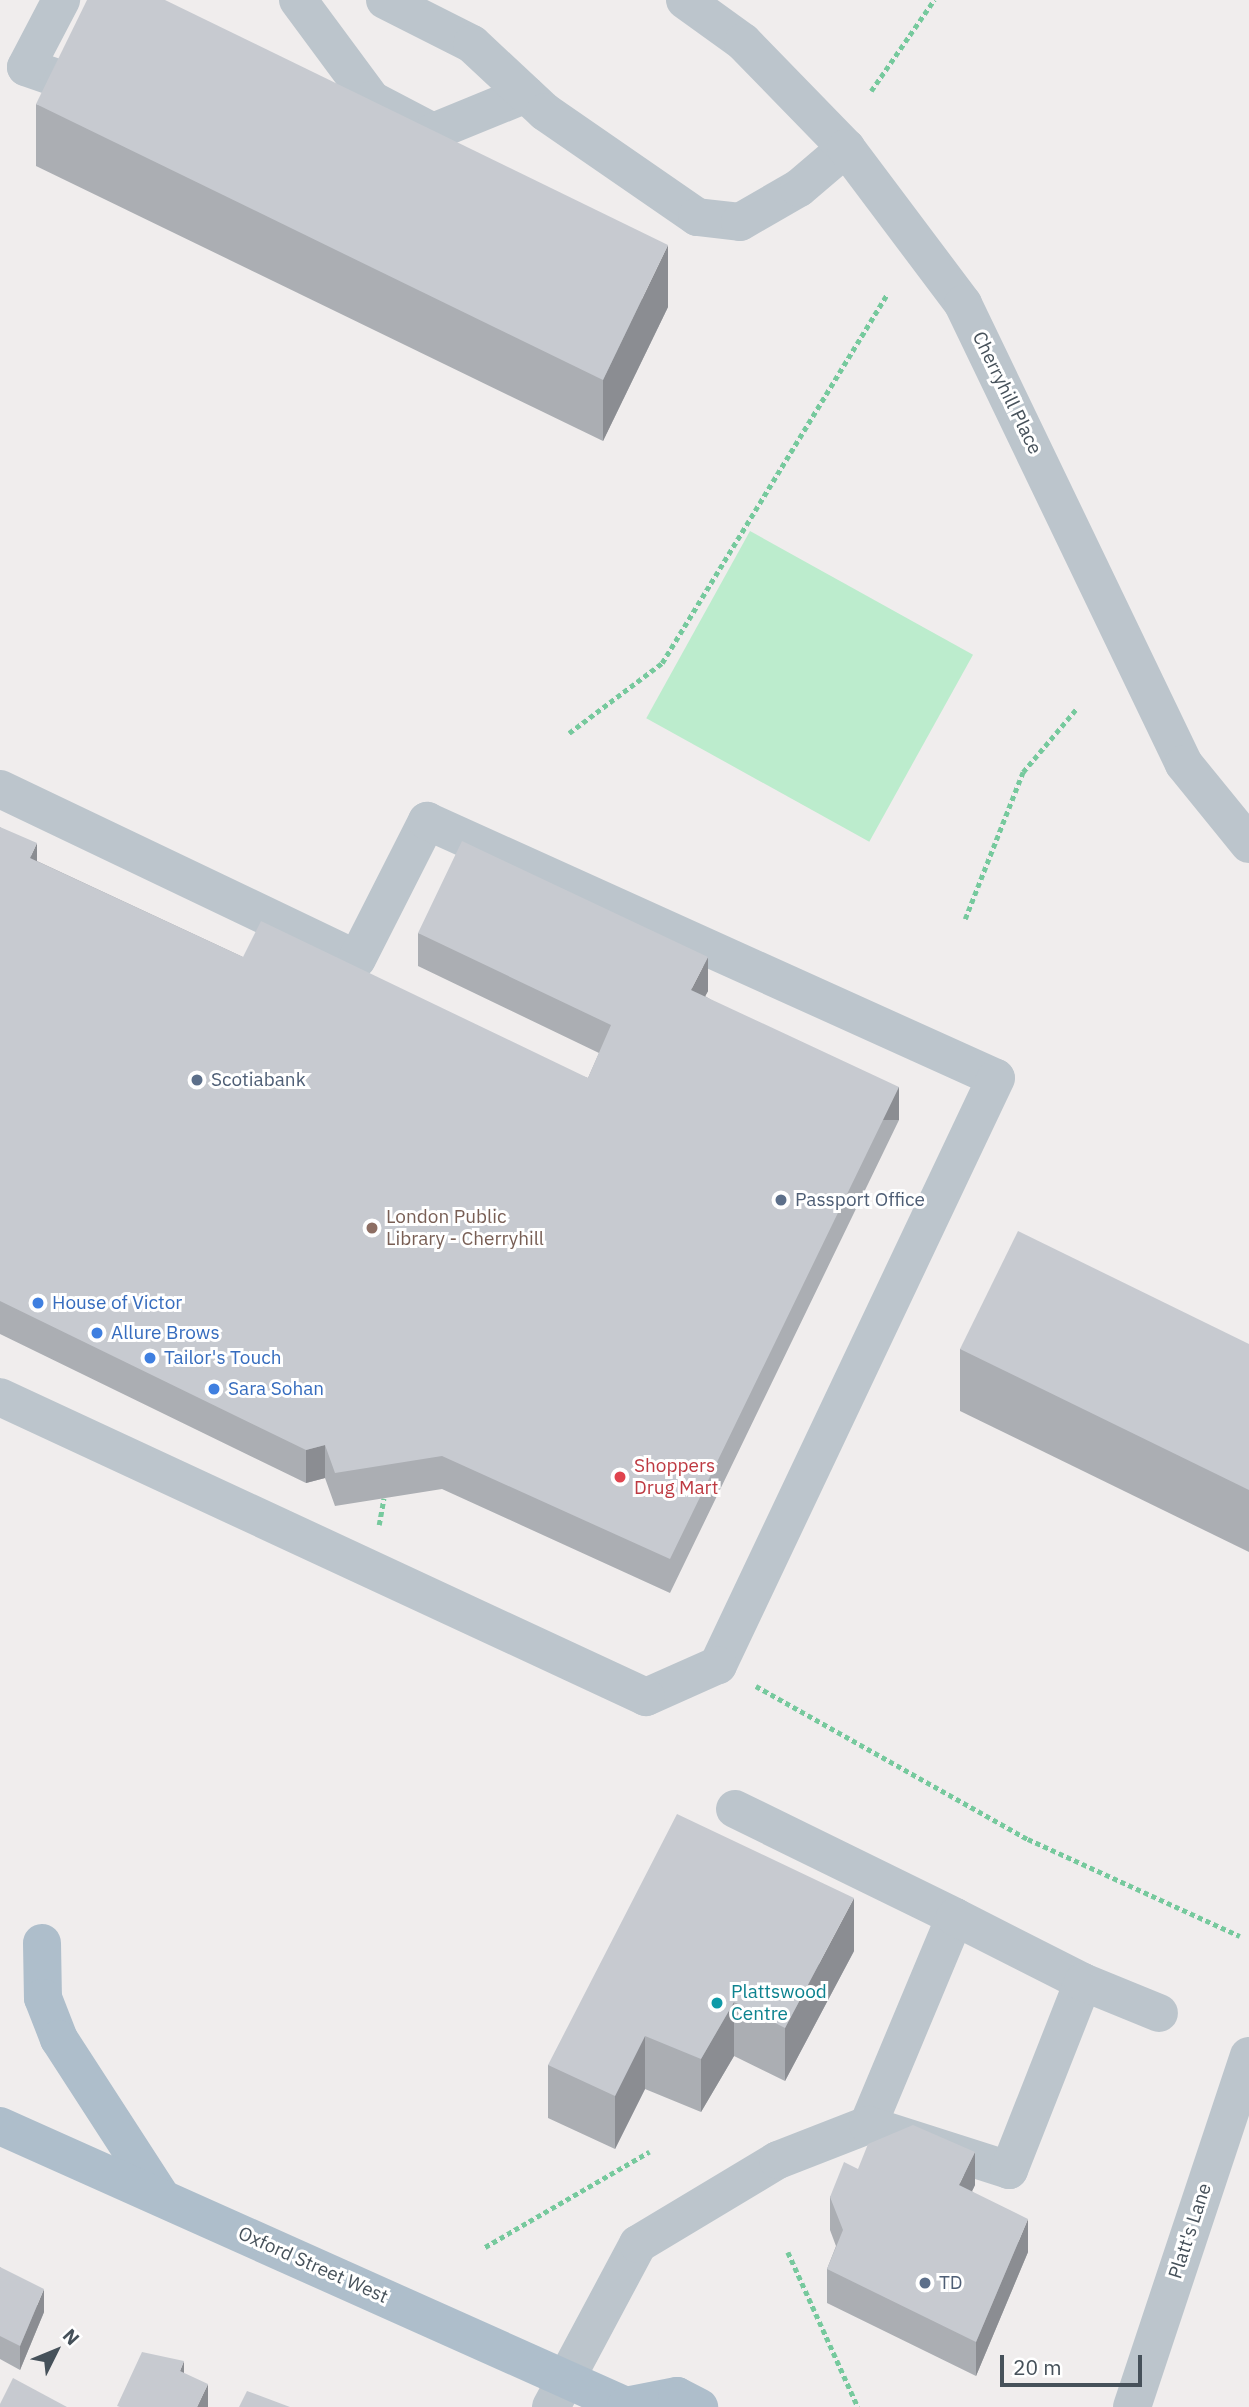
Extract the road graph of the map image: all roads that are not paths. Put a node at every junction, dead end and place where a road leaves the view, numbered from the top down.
1 (61, 0) edge
2 (298, 0) edge
3 (385, 0) edge
4 (685, 0) edge
5 (60, 79) edge
6 (526, 94) junction
7 (846, 148) junction
8 (0, 789) edge
9 (1249, 844) edge
10 (0, 1397) edge
11 (735, 1809) dead end
12 (955, 1917) junction
13 (42, 1943) dead end
14 (1083, 1982) junction
15 (1159, 2013) dead end
16 (1249, 2056) edge
17 (868, 2125) junction
18 (0, 2126) edge
19 (162, 2197) junction
20 (559, 2391) edge
21 (626, 2406) edge
22 (699, 2407) edge
23 (1132, 2407) edge

1 - 5 street
2 - 6 street
3 - 6 street
4 - 7 street, Cherryhill Place
6 - 7 street
7 - 9 street, Cherryhill Place
8 - 10 street
11 - 12 street
12 - 14 street
12 - 17 street
13 - 19 main road
14 - 15 street
14 - 17 street
16 - 23 street, Platt's Lane
17 - 20 street
18 - 19 main road, Oxford Street West
19 - 20 main road, Oxford Street West
20 - 21 main road, Oxford Street West
21 - 22 main road, Oxford Street West

